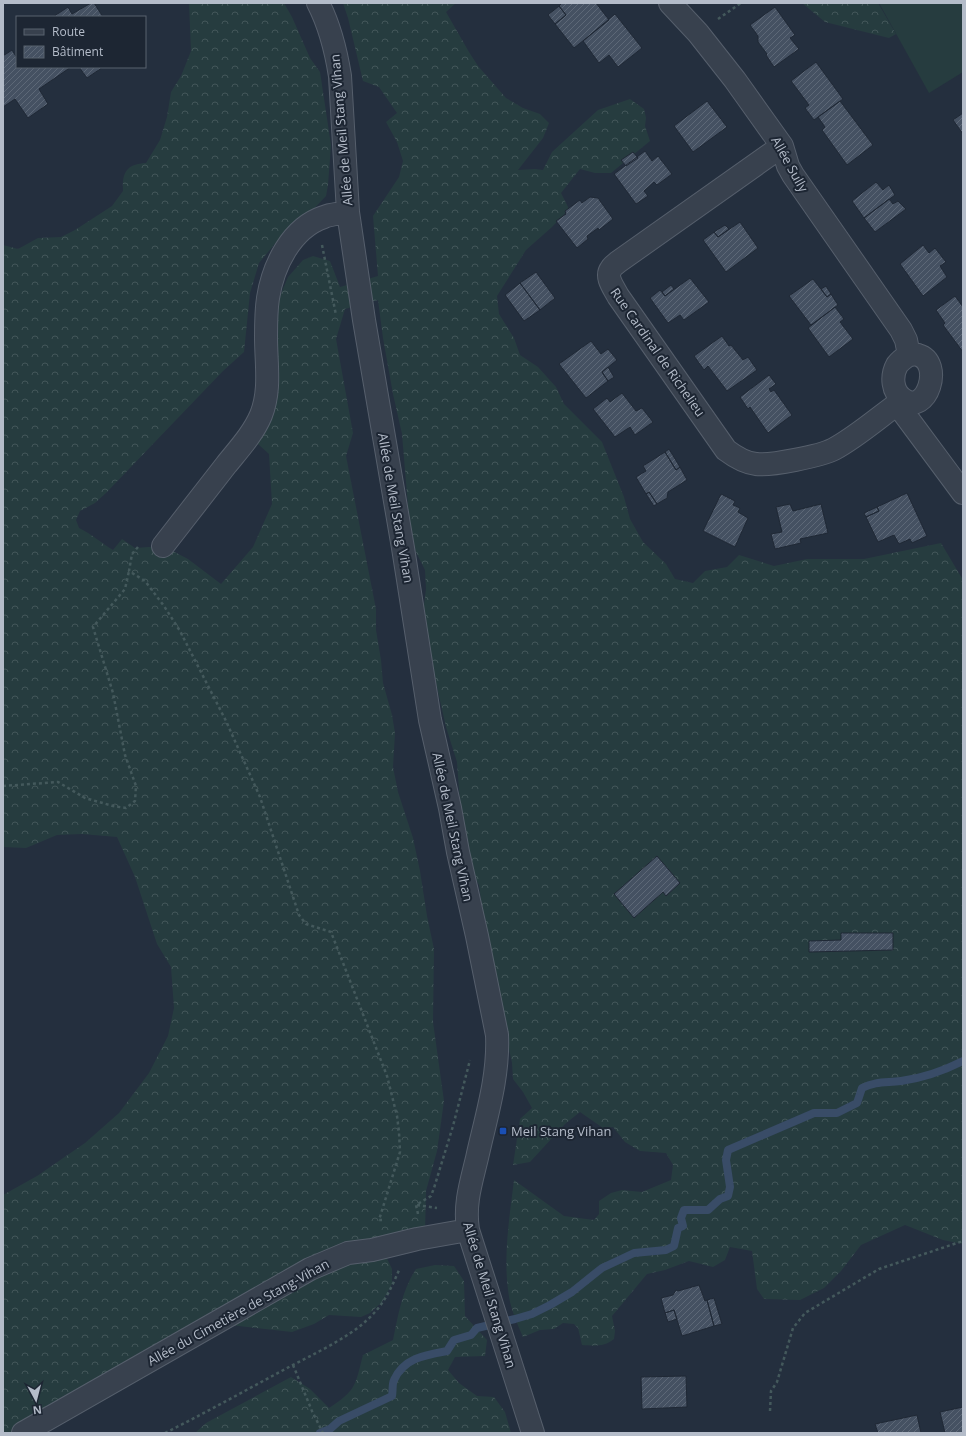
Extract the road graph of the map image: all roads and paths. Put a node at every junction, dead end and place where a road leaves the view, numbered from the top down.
1 (318, 3) edge
2 (670, 3) edge
3 (782, 146) junction
4 (348, 212) junction
5 (311, 223) junction
6 (336, 316) dead end
7 (909, 355) junction
8 (900, 402) junction
9 (963, 493) edge
10 (163, 546) joint
11 (129, 571) junction
12 (3, 786) edge
13 (470, 1059) dead end
14 (386, 1220) dead end
15 (468, 1230) junction
16 (424, 1237) junction
17 (963, 1241) edge
18 (402, 1263) dead end
19 (293, 1365) junction
20 (770, 1411) dead end
21 (23, 1433) edge
22 (165, 1433) edge
23 (323, 1433) edge
24 (533, 1433) edge

1 - 4 street, Allée de Meil Stang Vihan
2 - 3 street, Allée Sully
3 - 7 street, Allée Sully
3 - 8 street, Rue Cardinal de Richelieu
4 - 5 street, Allée de Meil Stang Vihan
4 - 15 street, Allée de Meil Stang Vihan
5 - 6 path
5 - 10 street, Allée de Meil Stang Vihan
7 - 8 street
7 - 8 street
8 - 9 street
10 - 11 path
11 - 12 path
11 - 14 path
13 - 16 path
15 - 16 street, Allée du Cimetière de Stang-Vihan
15 - 24 street, Allée de Meil Stang Vihan
16 - 21 street, Allée du Cimetière de Stang-Vihan
17 - 20 path
18 - 19 path
19 - 22 path
19 - 23 path

